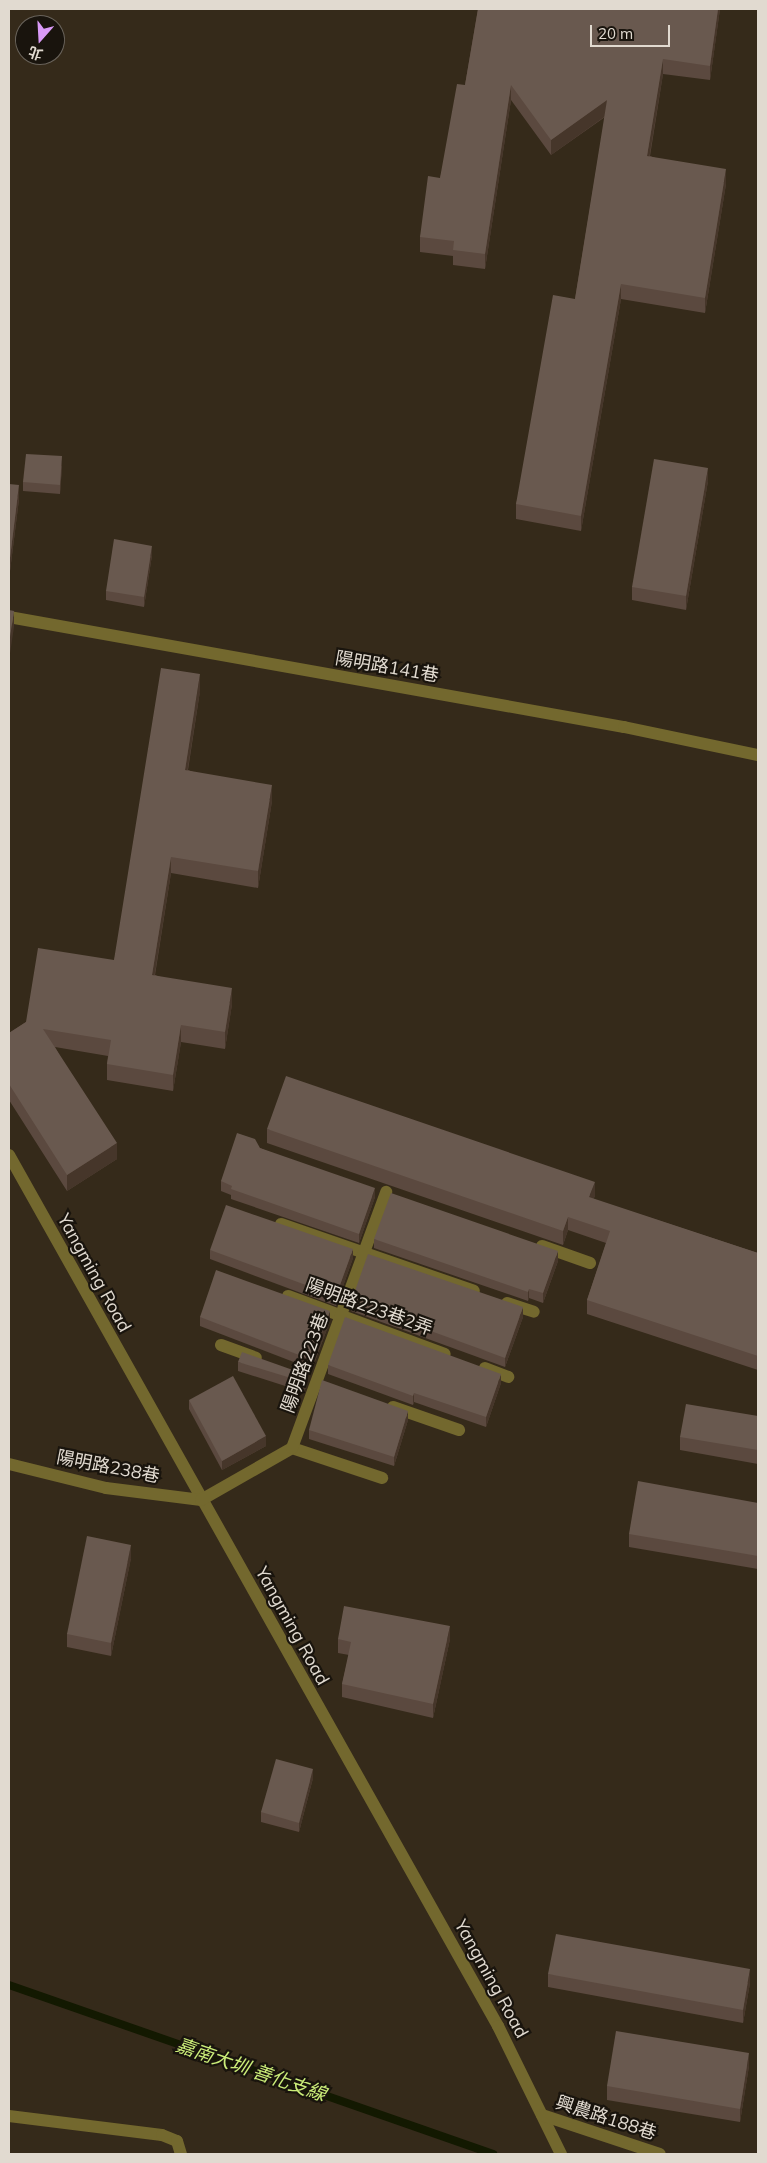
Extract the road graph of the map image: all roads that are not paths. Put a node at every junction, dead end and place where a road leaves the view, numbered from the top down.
1 (9, 617) edge
2 (758, 755) edge
3 (9, 1155) edge
4 (369, 1186) edge
5 (271, 1221) edge
6 (526, 1240) edge
7 (366, 1252) junction
8 (590, 1263) dead end
9 (279, 1293) edge
10 (534, 1312) dead end
11 (342, 1315) junction
12 (221, 1345) dead end
13 (265, 1362) edge
14 (300, 1375) edge
15 (508, 1377) dead end
16 (322, 1383) junction
17 (383, 1404) edge
18 (458, 1430) dead end
19 (292, 1448) junction
20 (9, 1464) edge
21 (382, 1478) dead end
22 (201, 1500) junction
23 (9, 2116) edge
24 (542, 2116) junction
25 (181, 2154) edge
26 (561, 2154) edge
27 (660, 2154) edge

1 - 2 street, 陽明路141巷
3 - 22 street, Yangming Road
4 - 7 street, 陽明路223巷
5 - 7 street
6 - 8 street
7 - 10 street
7 - 11 street, 陽明路223巷
9 - 11 street, 陽明路223巷2弄
11 - 15 street, 陽明路223巷2弄
11 - 16 street, 陽明路223巷
12 - 13 street
14 - 16 street
16 - 19 street, 陽明路223巷
17 - 18 street
19 - 21 street
19 - 22 street
20 - 22 street, 陽明路238巷
22 - 24 street, Yangming Road
23 - 25 street
24 - 26 street, Yangming Road
24 - 27 street, 興農路188巷

